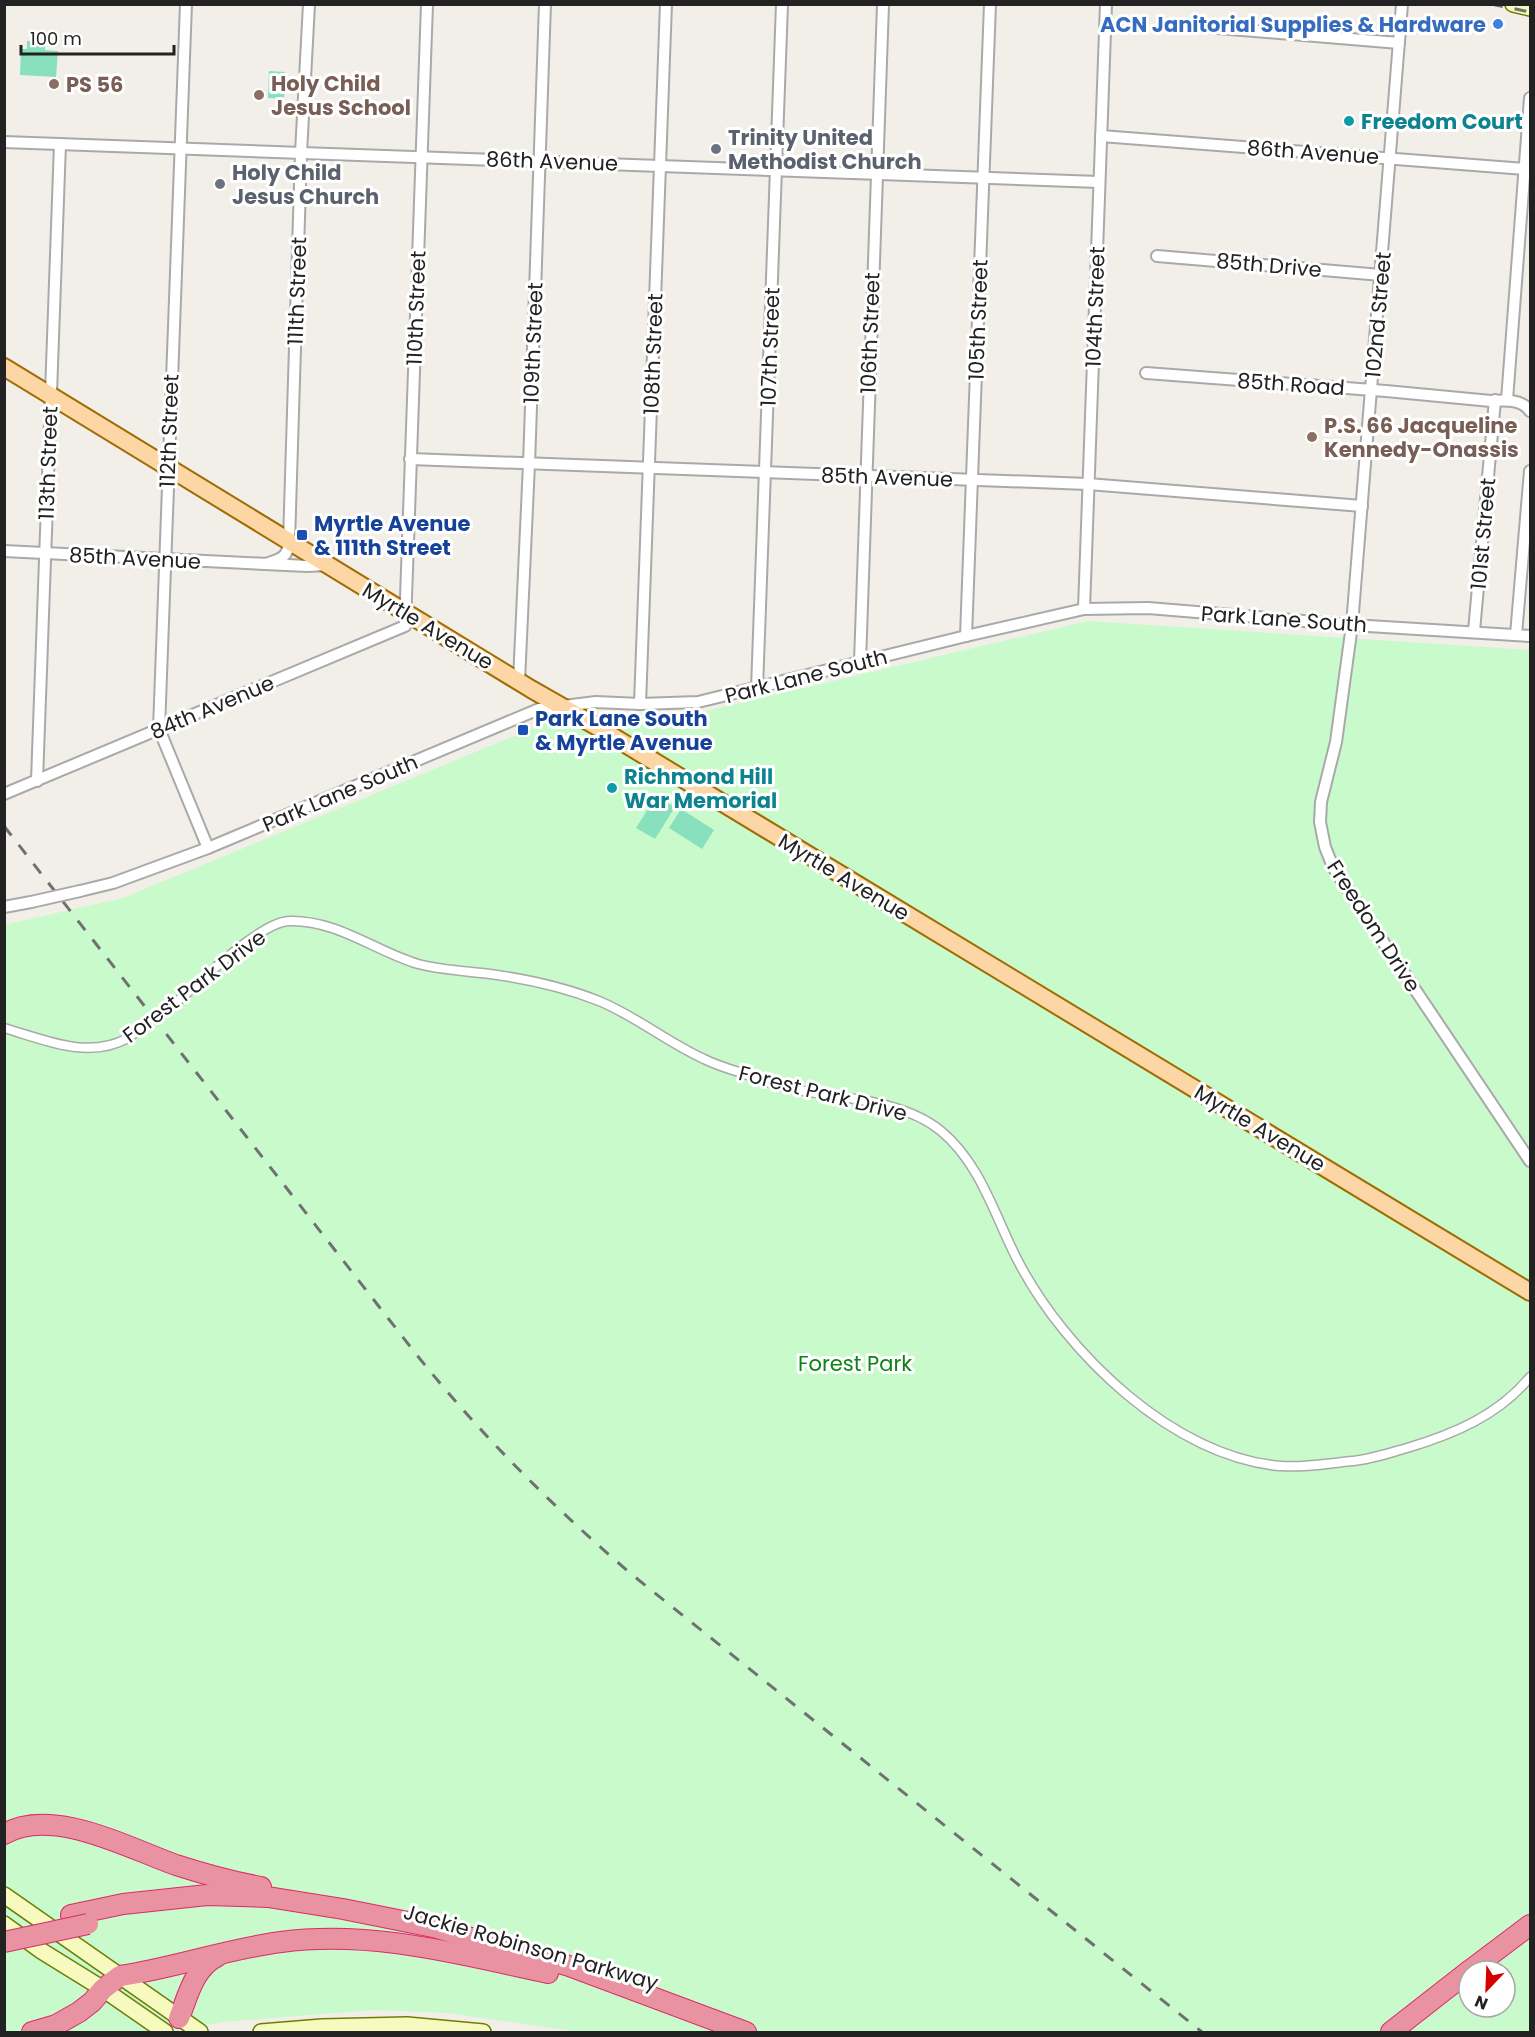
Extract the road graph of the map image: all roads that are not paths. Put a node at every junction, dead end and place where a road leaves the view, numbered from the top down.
1 (186, 4) edge
2 (309, 4) edge
3 (427, 4) edge
4 (545, 4) edge
5 (666, 4) edge
6 (782, 4) edge
7 (883, 4) edge
8 (990, 4) edge
9 (1106, 4) edge
10 (1402, 4) edge
11 (1513, 4) edge
12 (1530, 8) edge
13 (1169, 24) dead end
14 (1399, 43) junction
15 (1530, 98) edge
16 (1101, 136) junction
17 (4, 142) edge
18 (60, 144) junction
19 (180, 148) junction
20 (301, 153) junction
21 (421, 157) junction
22 (1390, 158) junction
23 (539, 160) junction
24 (660, 165) junction
25 (1525, 169) junction
26 (776, 170) junction
27 (876, 173) junction
28 (984, 178) junction
29 (1099, 182) junction
30 (1157, 256) dead end
31 (1381, 275) junction
32 (4, 367) edge
33 (1146, 373) dead end
34 (1372, 390) junction
35 (50, 394) junction
36 (1495, 400) junction
37 (1507, 400) junction
38 (1530, 411) edge
39 (410, 459) junction
40 (529, 464) junction
41 (168, 466) junction
42 (649, 468) junction
43 (1530, 471) edge
44 (765, 473) junction
45 (865, 476) junction
46 (972, 480) junction
47 (1088, 484) junction
48 (1362, 506) junction
49 (289, 542) junction
50 (4, 551) edge
51 (45, 553) junction
52 (164, 559) junction
53 (266, 564) junction
54 (328, 565) junction
55 (1084, 609) junction
56 (405, 611) junction
57 (1352, 625) junction
58 (1474, 631) junction
59 (1516, 635) junction
60 (966, 636) junction
61 (1530, 636) edge
62 (860, 662) junction
63 (519, 681) junction
64 (757, 689) junction
65 (640, 704) junction
66 (561, 706) junction
67 (159, 729) junction
68 (37, 781) junction
69 (4, 794) edge
70 (207, 848) junction
71 (4, 907) edge
72 (4, 1028) edge
73 (1530, 1161) edge
74 (1529, 1287) edge
75 (1530, 1377) edge
76 (5, 1834) edge
77 (4, 1895) edge
78 (321, 1905) junction
79 (79, 1920) junction
80 (4, 1924) edge
81 (1530, 1925) edge
82 (4, 1929) edge
83 (1530, 1941) edge
84 (4, 1942) edge
85 (226, 1953) junction
86 (1485, 1959) edge
87 (1507, 1959) edge
88 (548, 1973) junction
89 (120, 1976) junction
90 (1457, 1980) edge
91 (103, 1989) junction
92 (1457, 1997) edge
93 (171, 2012) junction
94 (32, 2032) edge
95 (165, 2032) edge
96 (200, 2032) edge
97 (261, 2032) edge
98 (483, 2032) edge
99 (720, 2032) edge
100 (746, 2032) edge
101 (1391, 2032) edge
102 (1412, 2032) edge

1 - 19 street, 112th Street
2 - 20 street, 111th Street
3 - 21 street, 110th Street
4 - 23 street, 109th Street
5 - 24 street, 108th Street
6 - 26 street, 107th Street
7 - 27 street, 106th Street
8 - 28 street, 105th Street
9 - 16 street, 104th Street
10 - 14 street, 102nd Street
11 - 12 main road
13 - 14 street
14 - 22 street, 102nd Street
15 - 25 street
16 - 22 street, 86th Avenue
16 - 29 street, 104th Street
17 - 18 street, 86th Avenue
18 - 19 street, 86th Avenue
18 - 35 street, 113th Street
19 - 20 street, 86th Avenue
19 - 41 street, 112th Street
20 - 21 street, 86th Avenue
20 - 49 street, 111th Street
21 - 23 street, 86th Avenue
21 - 39 street, 110th Street
22 - 25 street, 86th Avenue
22 - 31 street, 102nd Street
23 - 24 street, 86th Avenue
23 - 40 street, 109th Street
24 - 26 street, 86th Avenue
24 - 42 street, 108th Street
25 - 37 street
26 - 27 street, 86th Avenue
26 - 44 street, 107th Street
27 - 28 street, 86th Avenue
27 - 45 street, 106th Street
28 - 29 street, 86th Avenue
28 - 46 street, 105th Street
29 - 47 street, 104th Street
30 - 31 street, 85th Drive
31 - 34 street, 102nd Street
32 - 35 main road, Myrtle Avenue
33 - 34 street, 85th Road
34 - 36 street, 85th Road
34 - 48 street, 102nd Street
35 - 41 main road, Myrtle Avenue
35 - 51 street, 113th Street
36 - 37 street, 85th Road
36 - 58 street, 101st Street
37 - 38 street
39 - 40 street, 85th Avenue
39 - 56 street, 110th Street
40 - 42 street, 85th Avenue
40 - 63 street, 109th Street
41 - 49 main road, Myrtle Avenue
41 - 52 street, 112th Street
42 - 44 street, 85th Avenue
42 - 65 street, 108th Street
43 - 59 street, 101st Street
44 - 45 street, 85th Avenue
44 - 64 street, 107th Street
45 - 46 street, 85th Avenue
45 - 62 street, 106th Street
46 - 47 street, 85th Avenue
46 - 60 street, 105th Street
47 - 48 street, 85th Avenue
47 - 55 street, 104th Street
48 - 57 street, 102nd Street
49 - 53 street
49 - 54 main road, Myrtle Avenue
50 - 51 street, 85th Avenue
51 - 52 street, 85th Avenue
51 - 68 street, 113th Street
52 - 53 street, 85th Avenue
52 - 67 street, 112th Street
53 - 54 street, 85th Avenue
54 - 56 main road, Myrtle Avenue
55 - 57 street, Park Lane South
55 - 60 street, Park Lane South
56 - 63 main road, Myrtle Avenue
56 - 67 street, 84th Avenue
57 - 58 street, Park Lane South
57 - 73 street, Freedom Drive
58 - 59 street, Park Lane South
59 - 61 street, Park Lane South
60 - 62 street, Park Lane South
62 - 64 street, Park Lane South
63 - 66 main road, Myrtle Avenue
64 - 65 street, Park Lane South
65 - 66 street, Park Lane South
66 - 70 street, Park Lane South
66 - 74 main road, Myrtle Avenue
67 - 68 street, 84th Avenue
67 - 70 street, 112th Street
68 - 69 street, 84th Avenue
70 - 71 street, Park Lane South, bridge
72 - 75 street, Forest Park Drive, bridge
76 - 78 highway
77 - 89 main road
78 - 79 highway, Jackie Robinson Parkway
78 - 100 highway, Jackie Robinson Parkway
79 - 82 highway, Jackie Robinson Parkway
79 - 84 highway, Jackie Robinson Parkway, bridge
79 - 88 highway, Jackie Robinson Parkway
80 - 91 main road
81 - 86 highway
83 - 87 highway
85 - 88 highway
85 - 89 highway
85 - 93 highway
88 - 99 highway, Jackie Robinson Parkway
89 - 91 highway
89 - 93 main road
90 - 101 highway
91 - 93 main road
91 - 94 highway
91 - 95 main road
92 - 102 highway
93 - 96 main road
97 - 98 main road

